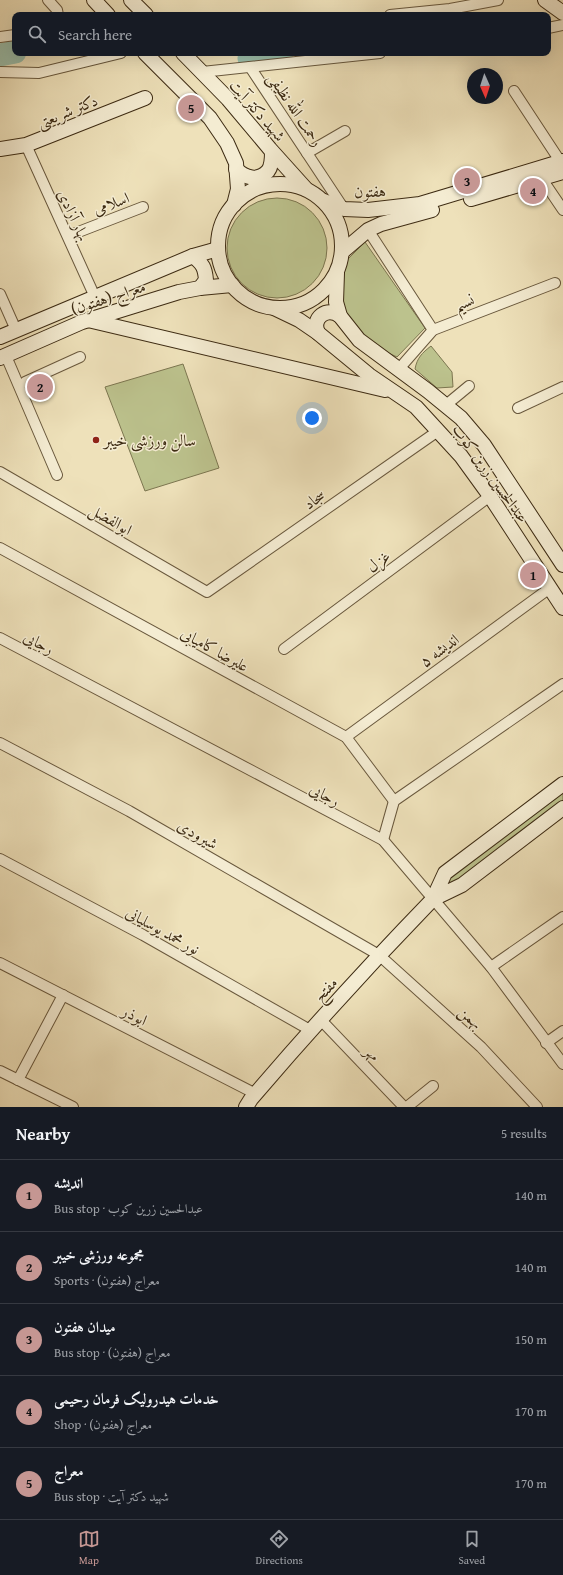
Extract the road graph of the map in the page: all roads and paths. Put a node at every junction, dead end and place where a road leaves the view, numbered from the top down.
1 (48, 0) edge
2 (94, 0) edge
3 (131, 0) edge
4 (498, 0) edge
5 (544, 0) edge
6 (57, 12) edge
7 (105, 12) edge
8 (143, 12) edge
9 (420, 12) edge
10 (563, 12) edge
11 (563, 25) edge
12 (551, 27) edge
13 (12, 35) edge
14 (0, 37) edge
15 (108, 56) edge
16 (148, 56) edge
17 (186, 56) edge
18 (352, 56) edge
19 (250, 67) junction
20 (0, 72) edge
21 (202, 72) junction
22 (514, 91) dead end
23 (145, 98) dead end
24 (345, 131) dead end
25 (26, 145) junction
26 (0, 150) edge
27 (272, 152) junction
28 (307, 153) junction
29 (562, 165) edge
30 (236, 169) junction
31 (539, 174) junction
32 (306, 189) junction
33 (322, 200) junction
34 (234, 205) junction
35 (143, 207) dead end
36 (344, 209) junction
37 (563, 210) edge
38 (368, 230) junction
39 (68, 236) junction
40 (218, 249) junction
41 (342, 252) junction
42 (193, 256) junction
43 (338, 271) junction
44 (555, 283) dead end
45 (232, 285) junction
46 (200, 288) junction
47 (0, 294) edge
48 (95, 297) junction
49 (274, 308) junction
50 (340, 316) junction
51 (88, 320) junction
52 (16, 330) junction
53 (433, 330) junction
54 (318, 333) junction
55 (0, 337) edge
56 (3, 357) edge
57 (80, 357) dead end
58 (398, 370) junction
59 (25, 382) dead end
60 (469, 386) dead end
61 (563, 387) edge
62 (396, 393) junction
63 (446, 405) junction
64 (518, 408) dead end
65 (438, 431) junction
66 (0, 472) edge
67 (57, 475) dead end
68 (490, 496) junction
69 (0, 548) edge
70 (563, 565) edge
71 (550, 588) junction
72 (207, 592) joint
73 (563, 608) edge
74 (0, 638) edge
75 (284, 649) dead end
76 (563, 684) edge
77 (346, 737) junction
78 (0, 742) edge
79 (563, 784) edge
80 (394, 801) junction
81 (563, 808) edge
82 (383, 840) junction
83 (0, 859) edge
84 (433, 899) junction
85 (563, 917) edge
86 (379, 955) junction
87 (0, 963) edge
88 (491, 967) junction
89 (63, 995) junction
90 (320, 1019) junction
91 (310, 1030) junction
92 (563, 1031) edge
93 (546, 1043) junction
94 (563, 1064) edge
95 (0, 1071) edge
96 (18, 1080) junction
97 (434, 1086) dead end
98 (256, 1094) junction
99 (72, 1107) edge
100 (247, 1107) edge
101 (404, 1107) edge
102 (407, 1107) edge
103 (537, 1107) edge

1 - 6 street
2 - 7 main road
3 - 8 main road
4 - 9 street
5 - 10 main road
11 - 12 street
13 - 14 street
15 - 20 street
16 - 30 main road
17 - 21 main road, شهید دکتر آیت
18 - 19 street
19 - 21 street, رحمت الله نظیفی
19 - 28 street, رحمت الله نظیفی
21 - 27 main road, شهید دکتر آیت
22 - 29 street
23 - 25 main road, دکتر شریعتی
24 - 28 street
25 - 26 main road, دکتر شریعتی
25 - 39 street, بهار آزادی
27 - 30 main road
27 - 32 main road, شهید دکتر آیت
28 - 36 street, رحمت الله نظیفی
29 - 31 main road
30 - 34 main road
31 - 36 main road, هفتون
31 - 37 street
31 - 38 main road
32 - 33 main road
32 - 34 main road
33 - 36 main road, هفتون
33 - 41 main road
34 - 40 main road
35 - 39 street, اسلامی
38 - 41 main road
38 - 53 street
39 - 48 street, بهار آزادی
40 - 42 main road, معراج (هفتون)
40 - 45 main road
41 - 43 main road
42 - 46 main road
42 - 48 main road, معراج (هفتون)
43 - 49 main road
43 - 50 main road, عبدالحسین زرین کوب
44 - 53 street, نسیم
45 - 46 main road, معراج (هفتون)
45 - 49 main road
46 - 51 main road, معراج (هفتون)
47 - 52 street
48 - 52 main road, معراج (هفتون)
49 - 54 main road, عبدالحسین زرین کوب
50 - 54 main road
50 - 58 main road, عبدالحسین زرین کوب
51 - 56 main road, معراج (هفتون)
51 - 62 main road
52 - 55 main road, معراج (هفتون)
53 - 58 street, نسیم
54 - 62 main road, عبدالحسین زرین کوب
56 - 67 street
57 - 59 street
58 - 63 main road, عبدالحسین زرین کوب
60 - 63 street
61 - 64 street
62 - 65 main road, عبدالحسین زرین کوب
63 - 70 main road, عبدالحسین زرین کوب
65 - 68 main road, عبدالحسین زرین کوب
65 - 72 street, سجاد
66 - 72 street, ابوالفضل
68 - 71 main road, عبدالحسین زرین کوب
68 - 75 street, غزل
69 - 77 street, علیرضا کامیابی
71 - 73 main road, عبدالحسین زرین کوب
71 - 77 street, اندیشه ۵
74 - 82 street, رجایی
76 - 80 street
77 - 80 street, علیرضا کامیابی
78 - 86 street, شیرودی
79 - 84 main road, مفتح
80 - 82 street
81 - 84 main road, مفتح
82 - 84 street, رجایی
83 - 91 street, نور محمد یوسلیانی
84 - 86 main road, مفتح
84 - 88 street, رجایی
85 - 88 street
86 - 90 main road, مفتح
86 - 103 street, بهمن
87 - 89 street, ابوذر
88 - 93 street, رجایی
89 - 96 street
89 - 98 street, ابوذر
90 - 91 main road, مفتح
90 - 101 street, مهر
91 - 98 main road, مفتح
92 - 93 street
93 - 94 street, رجایی
95 - 96 street
96 - 99 street
97 - 102 street
98 - 100 main road, مفتح

